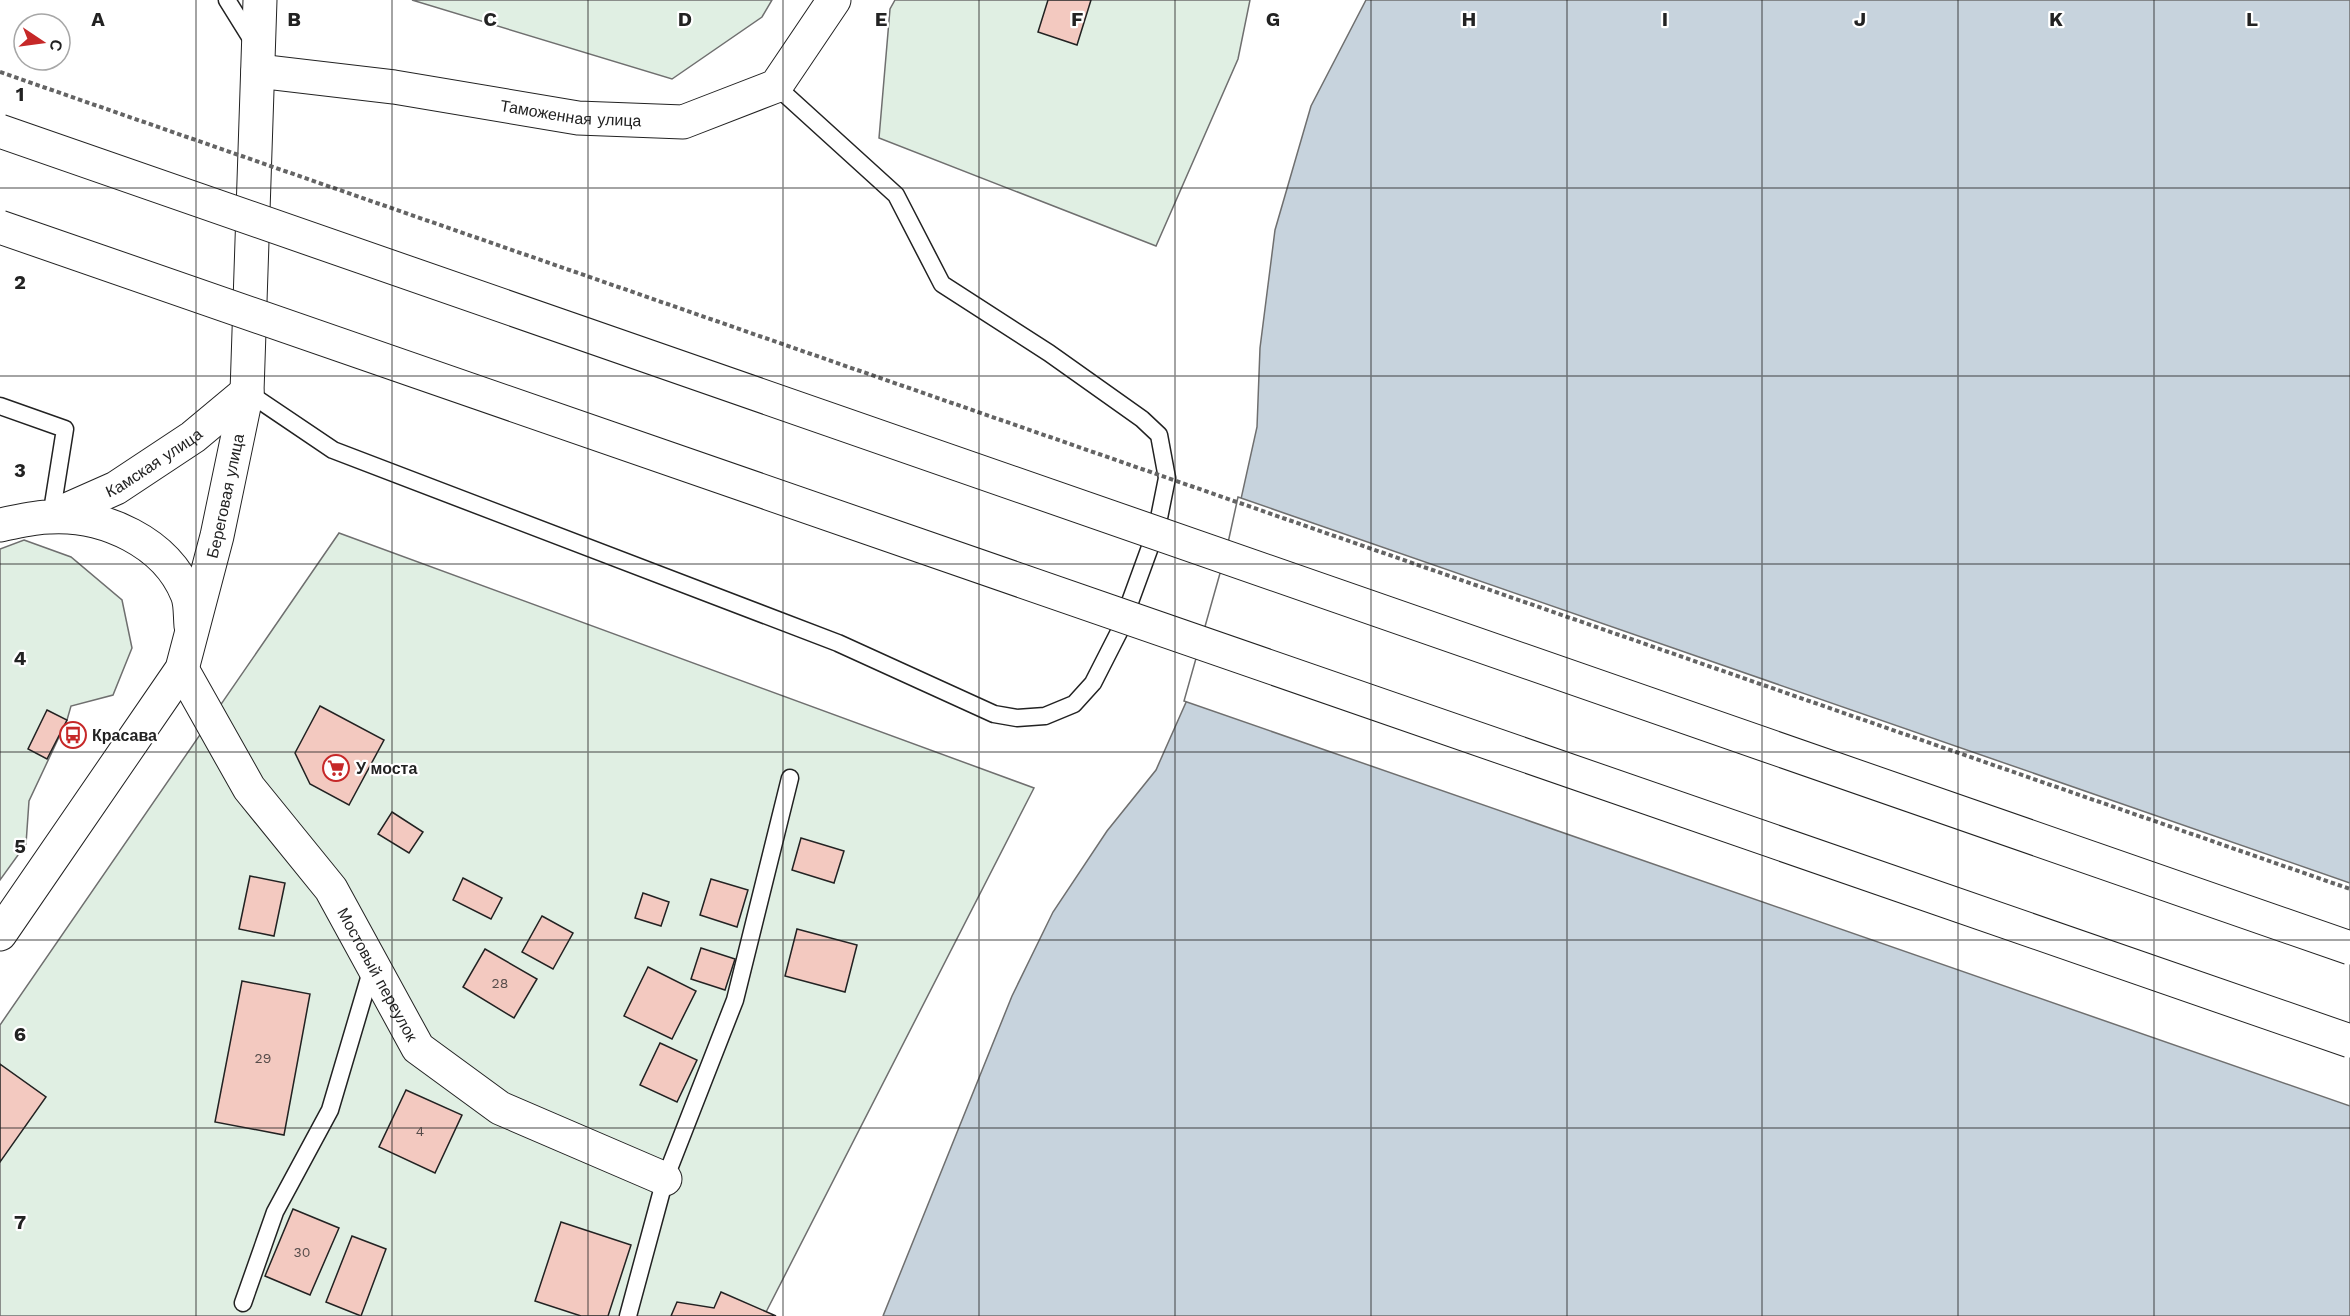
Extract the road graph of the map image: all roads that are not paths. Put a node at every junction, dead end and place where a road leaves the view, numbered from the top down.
1 (227, 0) edge
2 (260, 0) edge
3 (834, 0) edge
4 (258, 62) junction
5 (777, 86) junction
6 (0, 131) edge
7 (0, 227) edge
8 (247, 392) junction
9 (0, 406) edge
10 (51, 517) junction
11 (0, 525) edge
12 (192, 634) junction
13 (182, 669) junction
14 (790, 778) dead end
15 (0, 934) edge
16 (2350, 948) edge
17 (373, 964) junction
18 (2350, 1041) edge
19 (665, 1179) junction
20 (243, 1303) dead end
21 (628, 1316) edge

1 - 4 lane
2 - 4 main road, Береговая улица
3 - 5 main road
4 - 5 main road, Таможенная улица
4 - 8 main road, Береговая улица
5 - 8 lane
6 - 16 main road, bridge
7 - 18 main road, bridge
8 - 10 main road, Камская улица
8 - 12 main road, Береговая улица
9 - 10 lane
10 - 11 main road, Камская улица
10 - 12 main road, Камская улица
12 - 13 main road, Береговая улица
13 - 15 main road, Береговая улица
13 - 17 main road, Мостовый переулок
14 - 19 lane
17 - 19 main road, Мостовый переулок
17 - 20 lane
19 - 21 lane

